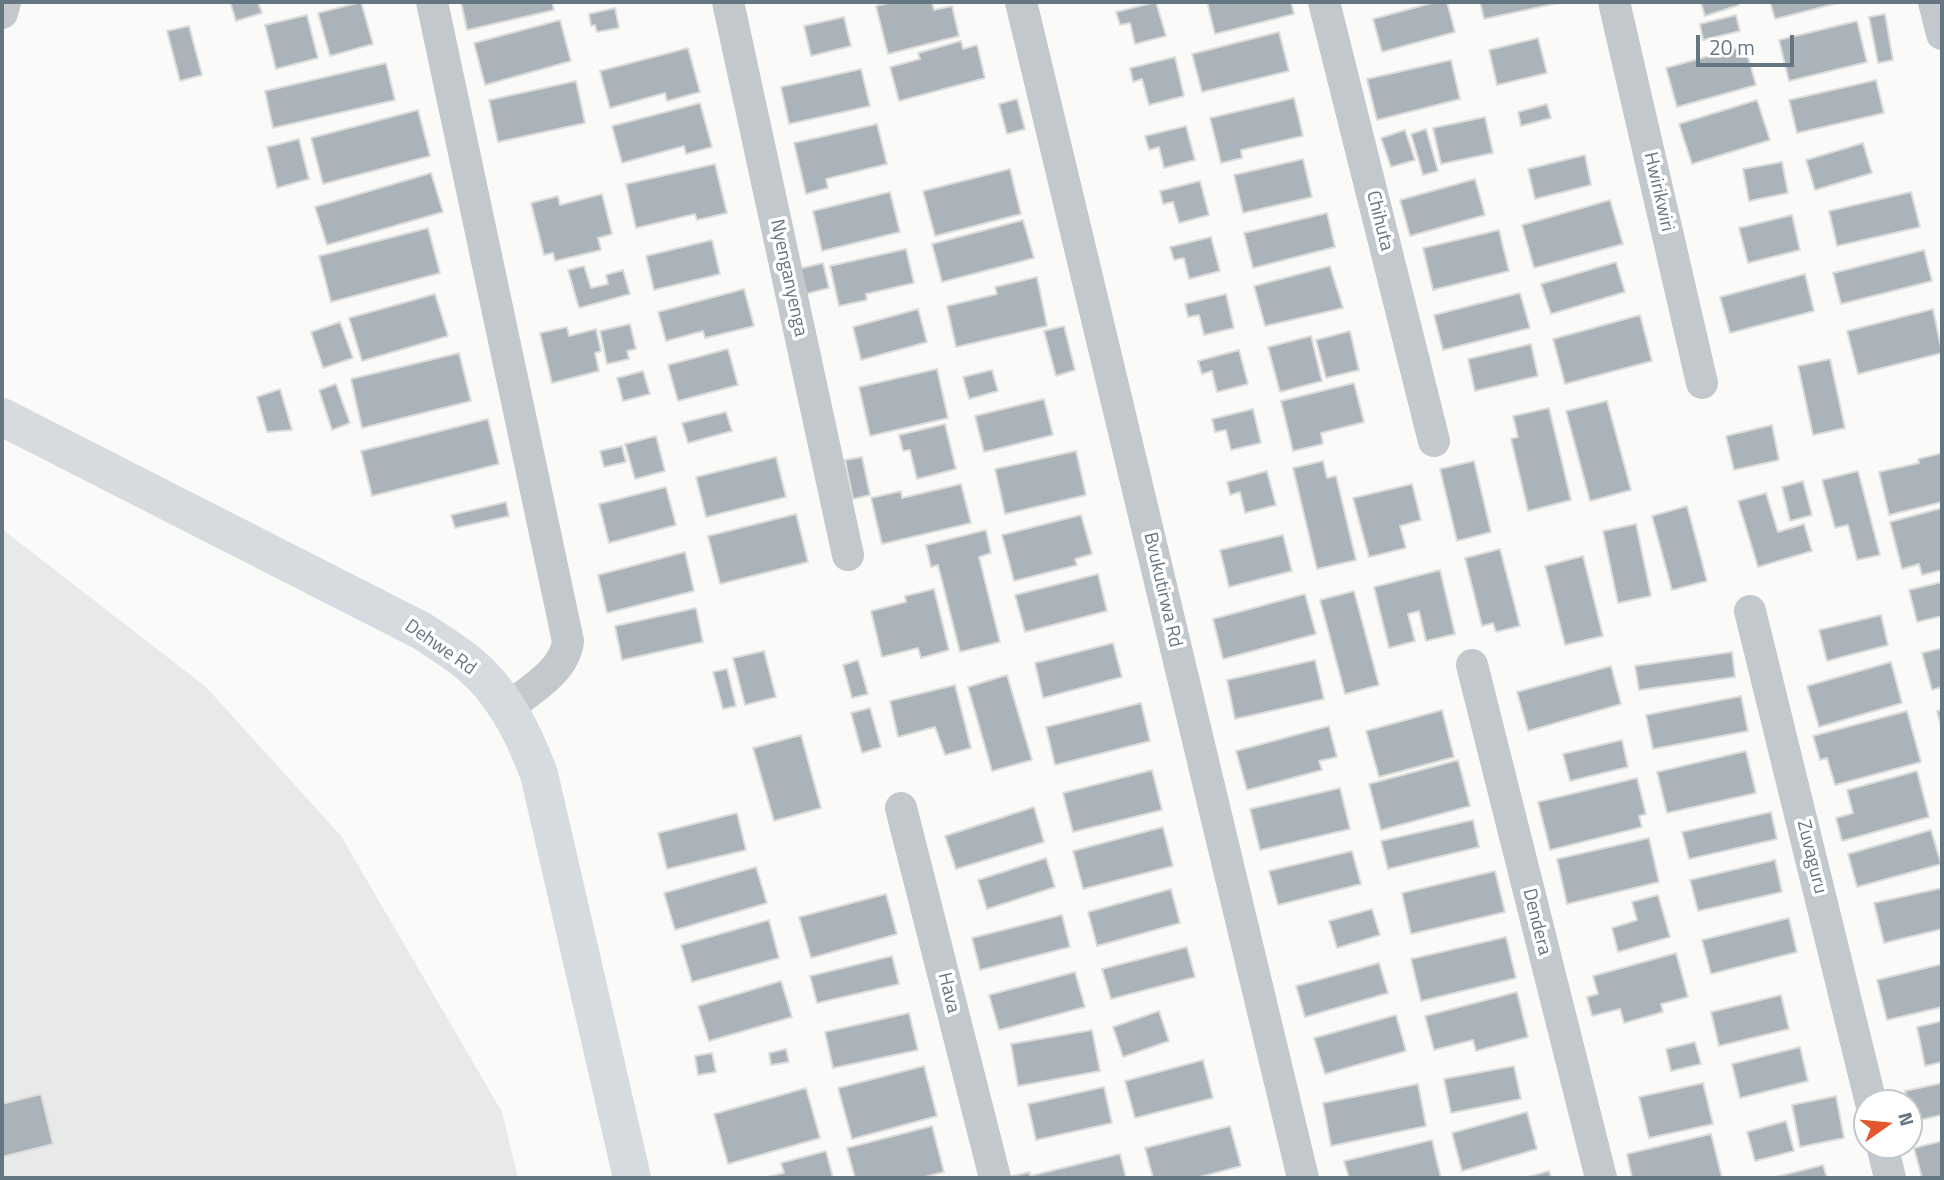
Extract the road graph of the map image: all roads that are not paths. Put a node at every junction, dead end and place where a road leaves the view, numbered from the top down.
1 (5, 2) edge
2 (432, 2) edge
3 (728, 2) edge
4 (1021, 2) edge
5 (1324, 2) edge
6 (1614, 2) edge
7 (1934, 2) edge
8 (2, 13) edge
9 (1942, 34) edge
10 (1702, 383) dead end
11 (2, 417) edge
12 (1434, 441) dead end
13 (848, 555) dead end
14 (1750, 611) dead end
15 (1472, 665) dead end
16 (509, 707) junction
17 (901, 808) dead end
18 (1868, 1089) edge
19 (1885, 1159) edge
20 (632, 1178) edge
21 (995, 1178) edge
22 (1303, 1178) edge
23 (1601, 1178) edge
24 (1890, 1178) edge

1 - 8 street
2 - 16 street
3 - 13 street, Nyenganyenga
4 - 22 street, Bvukutirwa Rd
5 - 12 street, Chihuta
6 - 10 street, Hwirikwiri
7 - 9 street
11 - 16 street, Dehwe Rd
14 - 18 street, Zuvaguru
15 - 23 street, Dendera
16 - 20 street, Dehwe Rd
17 - 21 street, Hava
19 - 24 street

